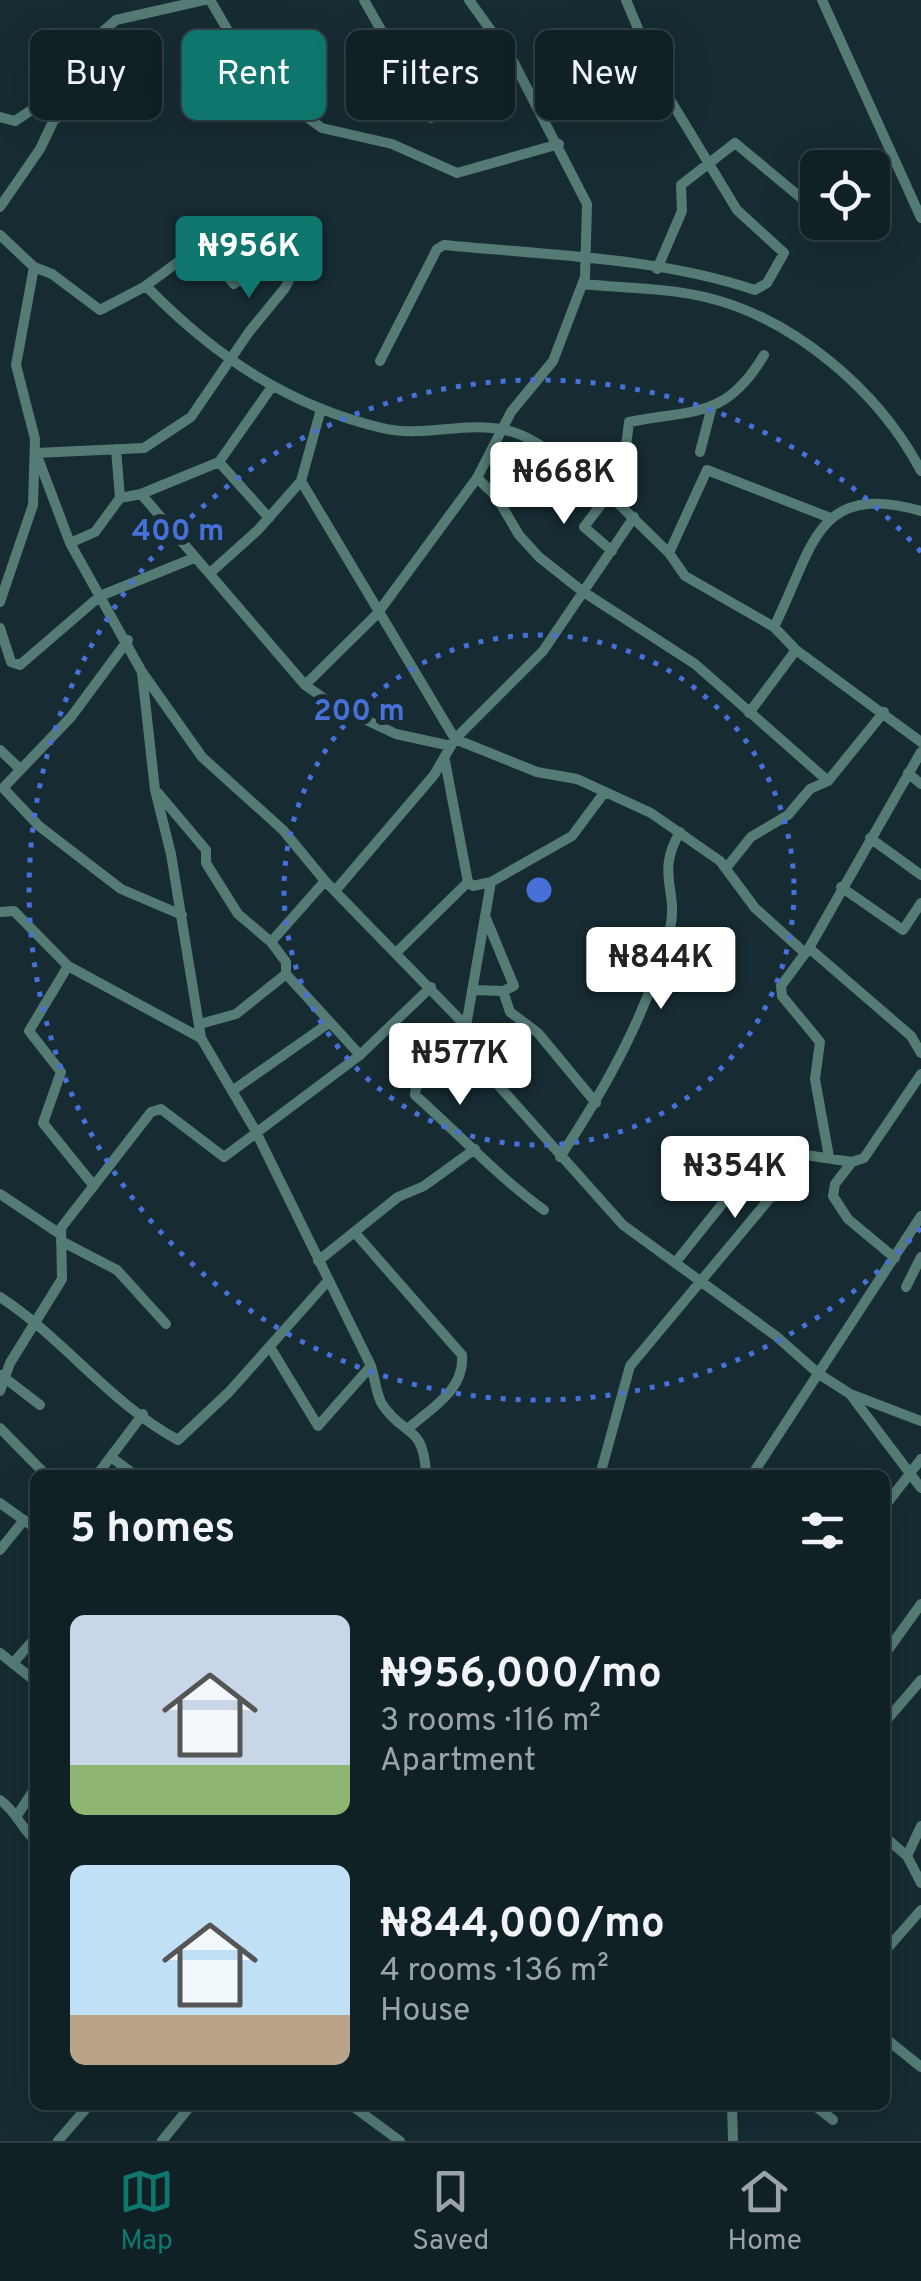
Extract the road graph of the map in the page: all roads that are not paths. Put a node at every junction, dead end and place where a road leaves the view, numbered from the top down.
1 (207, 0) edge
2 (364, 0) edge
3 (469, 0) edge
4 (626, 0) edge
5 (822, 0) edge
6 (107, 30) edge
7 (381, 30) edge
8 (30, 111) edge
9 (0, 117) edge
10 (57, 120) edge
11 (559, 144) junction
12 (710, 166) junction
13 (800, 196) edge
14 (0, 207) edge
15 (921, 218) edge
16 (227, 226) dead end
17 (0, 235) edge
18 (202, 248) junction
19 (300, 259) dead end
20 (587, 259) junction
21 (34, 267) junction
22 (657, 270) junction
23 (251, 272) dead end
24 (583, 284) junction
25 (144, 287) junction
26 (764, 355) dead end
27 (232, 361) junction
28 (380, 362) dead end
29 (271, 388) junction
30 (321, 409) junction
31 (710, 410) junction
32 (504, 429) junction
33 (116, 449) junction
34 (700, 452) dead end
35 (36, 453) junction
36 (218, 462) junction
37 (921, 471) edge
38 (477, 478) junction
39 (592, 478) junction
40 (301, 481) junction
41 (141, 494) junction
42 (610, 494) junction
43 (120, 498) junction
44 (921, 511) edge
45 (634, 517) junction
46 (828, 517) junction
47 (269, 518) junction
48 (70, 543) junction
49 (612, 551) junction
50 (669, 553) junction
51 (194, 558) junction
52 (210, 573) junction
53 (582, 591) junction
54 (100, 596) junction
55 (0, 602) edge
56 (378, 610) junction
57 (774, 626) junction
58 (0, 628) edge
59 (128, 640) junction
60 (796, 650) junction
61 (142, 672) junction
62 (305, 685) junction
63 (884, 712) junction
64 (750, 714) junction
65 (453, 742) junction
66 (921, 742) edge
67 (0, 750) edge
68 (921, 752) edge
69 (445, 761) junction
70 (19, 768) junction
71 (908, 773) junction
72 (828, 781) junction
73 (921, 784) edge
74 (155, 790) junction
75 (604, 793) junction
76 (680, 832) junction
77 (870, 838) junction
78 (726, 867) junction
79 (921, 874) edge
80 (326, 881) junction
81 (468, 882) junction
82 (491, 882) junction
83 (841, 887) junction
84 (335, 891) junction
85 (921, 902) edge
86 (0, 912) edge
87 (182, 915) junction
88 (485, 916) junction
89 (271, 942) junction
90 (807, 950) junction
91 (398, 951) junction
92 (68, 966) junction
93 (286, 974) junction
94 (431, 987) junction
95 (472, 990) junction
96 (503, 991) junction
97 (330, 1023) junction
98 (200, 1024) junction
99 (466, 1026) junction
100 (201, 1038) junction
101 (470, 1039) junction
102 (921, 1053) edge
103 (360, 1055) junction
104 (921, 1074) edge
105 (232, 1091) junction
106 (596, 1103) junction
107 (254, 1130) junction
108 (475, 1149) junction
109 (829, 1156) junction
110 (560, 1157) junction
111 (852, 1162) junction
112 (800, 1163) junction
113 (94, 1186) junction
114 (0, 1194) edge
115 (544, 1210) dead end
116 (921, 1216) edge
117 (356, 1234) junction
118 (61, 1238) junction
119 (921, 1257) edge
120 (895, 1258) junction
121 (318, 1262) junction
122 (675, 1263) junction
123 (700, 1282) junction
124 (326, 1283) junction
125 (906, 1287) dead end
126 (0, 1297) edge
127 (35, 1320) junction
128 (166, 1324) dead end
129 (270, 1347) junction
130 (371, 1366) junction
131 (818, 1374) junction
132 (2, 1376) edge
133 (0, 1391) edge
134 (850, 1394) junction
135 (40, 1406) dead end
136 (143, 1414) junction
137 (921, 1420) edge
138 (410, 1427) junction
139 (0, 1428) edge
140 (111, 1457) junction
141 (921, 1459) edge
142 (41, 1470) edge
143 (101, 1470) edge
144 (128, 1470) edge
145 (426, 1470) edge
146 (601, 1470) edge
147 (755, 1470) edge
148 (912, 1473) junction
149 (921, 1488) edge
150 (890, 1500) edge
151 (0, 1502) edge
152 (24, 1520) junction
153 (30, 1524) edge
154 (0, 1550) edge
155 (921, 1604) edge
156 (30, 1644) edge
157 (890, 1647) edge
158 (0, 1653) edge
159 (14, 1662) junction
160 (30, 1676) edge
161 (921, 1680) edge
162 (890, 1716) edge
163 (30, 1796) edge
164 (0, 1800) edge
165 (18, 1814) junction
166 (921, 1826) edge
167 (30, 1835) edge
168 (890, 1842) edge
169 (906, 1856) junction
170 (921, 1882) edge
171 (921, 1910) edge
172 (890, 1945) edge
173 (890, 2042) edge
174 (921, 2067) edge
175 (85, 2110) edge
176 (188, 2110) edge
177 (359, 2110) edge
178 (732, 2110) edge
179 (820, 2110) edge
180 (833, 2120) dead end
181 (58, 2141) edge
182 (162, 2141) edge
183 (400, 2141) edge
184 (734, 2141) edge

1 - 6 street
1 - 11 street
2 - 7 street
3 - 11 street
4 - 12 street
5 - 15 street
8 - 9 street
10 - 14 street
11 - 20 street
12 - 13 street
12 - 22 street
12 - 22 street
16 - 18 street
17 - 21 street
18 - 23 street
18 - 25 street
19 - 27 street
20 - 22 street
20 - 24 street
20 - 28 street
21 - 25 street
21 - 35 street
24 - 32 street
24 - 37 street
25 - 27 street
26 - 31 street
27 - 29 street
27 - 33 street
29 - 30 street
29 - 36 street
30 - 32 street
30 - 40 street
31 - 34 street
31 - 39 street
32 - 38 street
32 - 39 street
33 - 35 street
33 - 43 street
35 - 48 street
35 - 55 street
36 - 41 street
36 - 47 street
38 - 53 street
38 - 56 street
39 - 42 street
40 - 47 street
40 - 56 street
41 - 43 street
41 - 51 street
42 - 45 street
42 - 49 street
43 - 48 street
44 - 46 street
45 - 49 street
45 - 50 street
46 - 50 street
46 - 57 street
47 - 52 street
48 - 54 street
49 - 53 street
50 - 57 street
51 - 52 street
51 - 54 street
52 - 62 street
53 - 64 street
53 - 65 street
54 - 58 street
54 - 59 street
56 - 62 street
56 - 65 street
57 - 60 street
59 - 61 street
59 - 70 street
60 - 63 street
60 - 64 street
61 - 74 street
61 - 80 street
62 - 65 street
63 - 66 street
63 - 72 street
64 - 72 street
65 - 69 street
65 - 75 street
67 - 70 street
68 - 71 street
69 - 81 street
69 - 84 street
70 - 87 street
71 - 73 street
71 - 77 street
72 - 78 street
74 - 87 street
74 - 89 street
75 - 76 street
75 - 82 street
76 - 78 street
76 - 106 street
77 - 79 street
77 - 83 street
78 - 90 street
80 - 84 street
80 - 89 street
81 - 82 street
81 - 91 street
82 - 88 street
83 - 85 street
83 - 90 street
84 - 91 street
86 - 92 street
87 - 98 street
88 - 95 street
88 - 96 street
89 - 93 street
90 - 102 street
90 - 109 street
91 - 94 street
92 - 100 street
92 - 113 street
93 - 97 street
93 - 98 street
94 - 99 street
94 - 103 street
95 - 96 street
95 - 99 street
96 - 106 street
97 - 103 street
97 - 105 street
98 - 100 street
99 - 101 street
100 - 105 street
101 - 108 street
101 - 110 street
103 - 107 street
104 - 111 street
105 - 107 street
106 - 110 street
107 - 113 street
107 - 121 street
108 - 115 street
108 - 117 street
109 - 111 street
109 - 112 street
110 - 122 street
111 - 120 street
112 - 122 street
112 - 123 street
113 - 118 street
114 - 118 street
116 - 120 street
117 - 121 street
117 - 138 street
118 - 127 street
118 - 128 street
119 - 125 street
120 - 131 street
121 - 124 street
122 - 123 street
123 - 131 street
123 - 146 street
124 - 129 street
124 - 130 street
126 - 127 street
127 - 132 street
127 - 136 street
129 - 130 street
129 - 136 street
130 - 138 street
131 - 134 street
131 - 147 street
132 - 133 street
132 - 135 street
134 - 137 street
134 - 148 street
136 - 140 street
138 - 145 street
139 - 142 street
140 - 143 street
140 - 144 street
141 - 148 street
148 - 149 street
148 - 150 street
151 - 152 street
152 - 153 street
152 - 154 street
155 - 157 street
156 - 159 street
158 - 159 street
159 - 160 street
161 - 162 street
163 - 165 street
164 - 165 street
165 - 167 street
166 - 169 street
168 - 169 street
169 - 170 street
171 - 172 street
173 - 174 street
175 - 181 street
176 - 182 street
177 - 183 street
178 - 184 street
179 - 180 street

